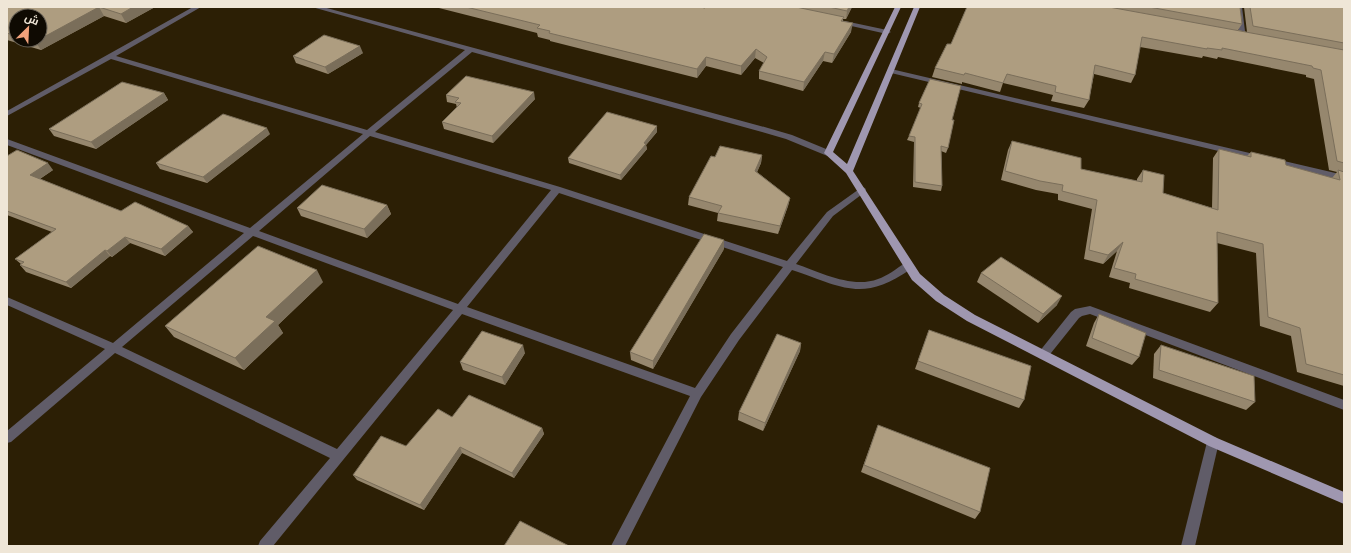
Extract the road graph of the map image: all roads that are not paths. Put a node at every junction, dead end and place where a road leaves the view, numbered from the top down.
1 (198, 7) edge
2 (315, 7) edge
3 (898, 7) edge
4 (917, 7) edge
5 (1239, 7) edge
6 (834, 20) edge
7 (887, 32) junction
8 (1236, 36) edge
9 (471, 49) junction
10 (109, 56) junction
11 (891, 71) junction
12 (7, 114) edge
13 (370, 132) junction
14 (7, 142) edge
15 (828, 153) junction
16 (849, 171) junction
17 (1344, 178) edge
18 (556, 189) junction
19 (862, 190) junction
20 (253, 232) junction
21 (789, 265) junction
22 (908, 266) junction
23 (7, 301) edge
24 (460, 309) junction
25 (114, 348) junction
26 (1043, 355) junction
27 (697, 394) junction
28 (1344, 405) edge
29 (7, 438) edge
30 (1213, 442) junction
31 (339, 456) junction
32 (1344, 498) edge
33 (265, 546) edge
34 (618, 546) edge
35 (1188, 546) edge

1 - 10 street
2 - 9 street
3 - 7 main road
4 - 11 main road
5 - 8 street
6 - 7 street
7 - 15 main road
9 - 13 street
9 - 15 street
10 - 12 street
10 - 13 street
11 - 16 main road
11 - 17 street
13 - 18 street
13 - 20 street
14 - 20 street
15 - 16 main road
16 - 19 main road
18 - 21 street
18 - 24 street
19 - 21 street
19 - 22 main road
20 - 24 street
20 - 25 street
21 - 22 street
21 - 27 street
22 - 26 main road
23 - 25 street
24 - 27 street
24 - 31 street
25 - 29 street
25 - 31 street
26 - 28 street
26 - 30 main road
27 - 34 street
30 - 32 main road
30 - 35 street
31 - 33 street

